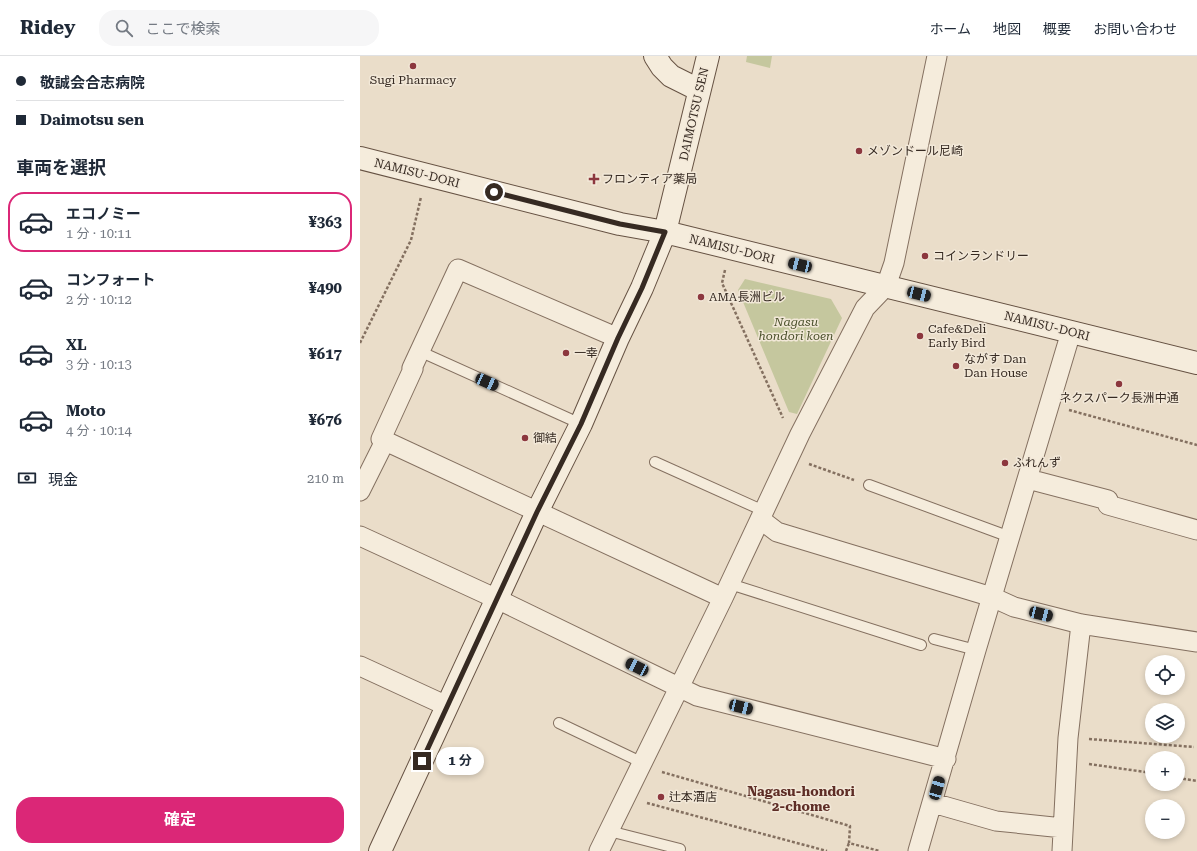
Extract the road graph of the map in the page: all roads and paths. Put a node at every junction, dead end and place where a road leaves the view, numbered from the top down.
1 (656, 56) edge
2 (708, 56) edge
3 (937, 56) edge
4 (699, 90) junction
5 (360, 158) edge
6 (421, 197) dead end
7 (665, 232) junction
8 (725, 270) dead end
9 (886, 286) junction
10 (1071, 332) junction
11 (618, 338) junction
12 (360, 343) edge
13 (419, 351) junction
14 (1197, 363) edge
15 (1050, 405) junction
16 (581, 424) junction
17 (800, 434) junction
18 (385, 441) junction
19 (1197, 445) edge
20 (789, 457) junction
21 (655, 462) dead end
22 (1028, 479) junction
23 (869, 485) joint
24 (360, 491) edge
25 (537, 512) junction
26 (762, 515) junction
27 (1197, 530) edge
28 (360, 536) edge
29 (1010, 537) junction
30 (726, 591) junction
31 (992, 596) junction
32 (497, 598) junction
33 (1081, 624) junction
34 (934, 639) dead end
35 (1197, 642) edge
36 (921, 645) dead end
37 (976, 650) junction
38 (360, 666) edge
39 (679, 688) junction
40 (447, 706) junction
41 (559, 723) dead end
42 (1068, 738) junction
43 (1194, 746) dead end
44 (946, 758) junction
45 (1066, 760) junction
46 (649, 767) junction
47 (1145, 772) edge
48 (1185, 779) edge
49 (1197, 781) edge
50 (642, 802) dead end
51 (933, 803) junction
52 (1063, 828) junction
53 (609, 831) junction
54 (849, 843) junction
55 (680, 849) dead end
56 (380, 851) edge
57 (599, 851) edge
58 (828, 851) edge
59 (846, 851) edge
60 (880, 851) edge
61 (918, 851) edge
62 (1062, 851) edge

1 - 4 street
2 - 4 street, DAIMOTSU SEN
3 - 9 street
4 - 7 street, DAIMOTSU SEN
5 - 7 street, NAMISU-DORI
6 - 12 path
7 - 9 street, NAMISU-DORI
7 - 11 street, DAIMOTSU SEN
8 - 17 path
9 - 10 street, NAMISU-DORI
9 - 17 street
10 - 14 street, NAMISU-DORI
10 - 15 street
11 - 13 street
11 - 16 street, DAIMOTSU SEN
13 - 16 lane
13 - 18 street
15 - 19 path
15 - 22 street
16 - 25 street, DAIMOTSU SEN
17 - 20 street
18 - 24 street
18 - 25 street
20 - 23 path
20 - 26 street
21 - 26 lane
22 - 27 street
22 - 29 street
23 - 29 lane
25 - 30 street
25 - 32 street, DAIMOTSU SEN
26 - 30 street
26 - 31 street
28 - 32 street
29 - 31 street
30 - 36 lane
30 - 39 street
31 - 33 street
31 - 37 street
32 - 39 street
32 - 40 street, DAIMOTSU SEN
33 - 35 street
33 - 42 street
34 - 37 lane
37 - 44 street
38 - 40 street
39 - 44 street
39 - 46 street
40 - 56 street, DAIMOTSU SEN
41 - 46 lane
42 - 43 path
42 - 45 street
44 - 51 street
45 - 47 path
45 - 52 street
46 - 53 street
46 - 54 path
48 - 49 path
50 - 58 path
51 - 52 street
51 - 61 street
52 - 62 street
53 - 55 lane
53 - 57 street
54 - 59 path
54 - 60 path

